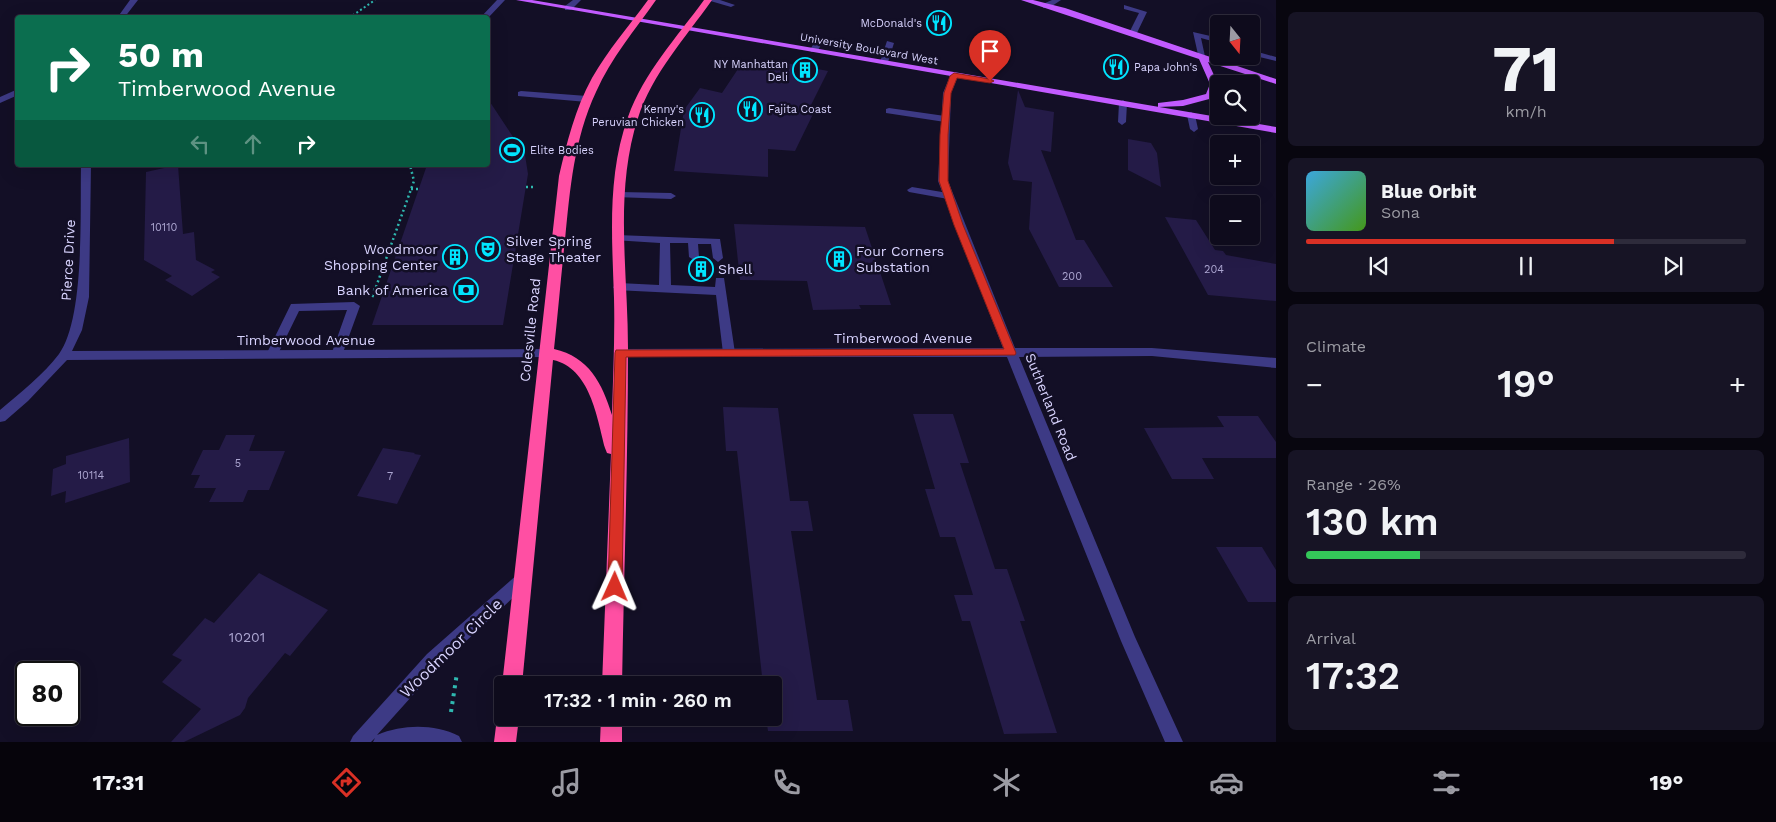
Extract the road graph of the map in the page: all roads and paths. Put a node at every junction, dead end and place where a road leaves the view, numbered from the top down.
1 (134, 0) edge
2 (375, 0) edge
3 (501, 0) edge
4 (520, 0) edge
5 (577, 0) edge
6 (652, 0) edge
7 (709, 0) edge
8 (1025, 0) edge
9 (1057, 0) edge
10 (731, 5) dead end
11 (1046, 6) junction
12 (1127, 7) dead end
13 (568, 8) junction
14 (122, 15) edge
15 (353, 15) edge
16 (486, 15) edge
17 (636, 21) junction
18 (687, 30) junction
19 (1132, 34) junction
20 (821, 38) dead end
21 (1210, 38) edge
22 (890, 43) dead end
23 (814, 50) junction
24 (1260, 55) edge
25 (1203, 59) junction
26 (1276, 59) edge
27 (884, 62) junction
28 (954, 76) junction
29 (1276, 82) edge
30 (15, 92) edge
31 (521, 94) dead end
32 (587, 99) junction
33 (0, 100) edge
34 (1123, 103) junction
35 (1146, 107) junction
36 (889, 111) dead end
37 (1191, 115) junction
38 (945, 119) junction
39 (1122, 122) dead end
40 (1194, 129) dead end
41 (1276, 130) edge
42 (86, 167) edge
43 (411, 167) edge
44 (526, 187) dead end
45 (534, 187) dead end
46 (411, 189) junction
47 (419, 189) dead end
48 (912, 190) dead end
49 (619, 195) junction
50 (671, 196) dead end
51 (948, 196) junction
52 (617, 238) junction
53 (665, 240) junction
54 (693, 241) junction
55 (694, 257) dead end
56 (718, 258) dead end
57 (619, 287) junction
58 (665, 289) junction
59 (369, 304) dead end
60 (548, 353) junction
61 (620, 353) junction
62 (729, 353) junction
63 (1011, 353) junction
64 (337, 354) junction
65 (272, 355) junction
66 (64, 356) junction
67 (1276, 363) edge
68 (0, 417) edge
69 (618, 469) junction
70 (524, 578) junction
71 (458, 671) dead end
72 (513, 676) edge
73 (612, 676) edge
74 (451, 712) dead end
75 (507, 726) edge
76 (612, 726) edge
77 (359, 742) edge
78 (382, 742) edge
79 (454, 742) edge
80 (505, 742) edge
81 (611, 742) edge
82 (1174, 742) edge

1 - 14 street
2 - 15 path
3 - 16 street
4 - 13 main road, University Boulevard West
5 - 13 street
6 - 17 highway, Colesville Road
7 - 10 street
7 - 18 highway
8 - 11 main road
9 - 11 street
11 - 19 main road
12 - 19 street
13 - 17 main road, University Boulevard West
17 - 18 main road, University Boulevard West
17 - 32 highway, Colesville Road
18 - 23 main road, University Boulevard West
18 - 49 highway
19 - 25 main road
20 - 23 street
21 - 25 street
22 - 27 street
23 - 27 main road, University Boulevard West
24 - 26 street
25 - 29 main road
25 - 35 main road
27 - 28 main road, University Boulevard West
28 - 34 main road, University Boulevard West
28 - 38 street, Sutherland Road
30 - 33 street
31 - 32 street
32 - 60 highway, Colesville Road
34 - 35 main road, University Boulevard West
34 - 39 street
35 - 37 main road, University Boulevard West
36 - 38 street
37 - 40 street
37 - 41 main road, University Boulevard West
38 - 51 street, Sutherland Road
42 - 66 street, Pierce Drive
43 - 46 path
44 - 45 path
46 - 47 path
46 - 59 path
48 - 51 street
49 - 50 street
49 - 52 highway
51 - 63 street, Sutherland Road
52 - 53 street
52 - 57 highway
53 - 54 street
53 - 58 street
54 - 55 street
54 - 56 street
57 - 58 street
57 - 61 highway
58 - 62 street
60 - 64 street, Timberwood Avenue
60 - 69 highway
60 - 70 highway, Colesville Road
61 - 62 street, Timberwood Avenue
61 - 69 highway
62 - 63 street, Timberwood Avenue
63 - 67 street, Timberwood Avenue
63 - 82 street, Sutherland Road
64 - 65 street, Timberwood Avenue
64 - 65 street
65 - 66 street, Timberwood Avenue
66 - 68 street, Pierce Drive
69 - 73 highway
70 - 72 highway, Colesville Road
70 - 77 street, Woodmoor Circle
71 - 74 path
75 - 80 highway
76 - 81 highway
78 - 79 street

